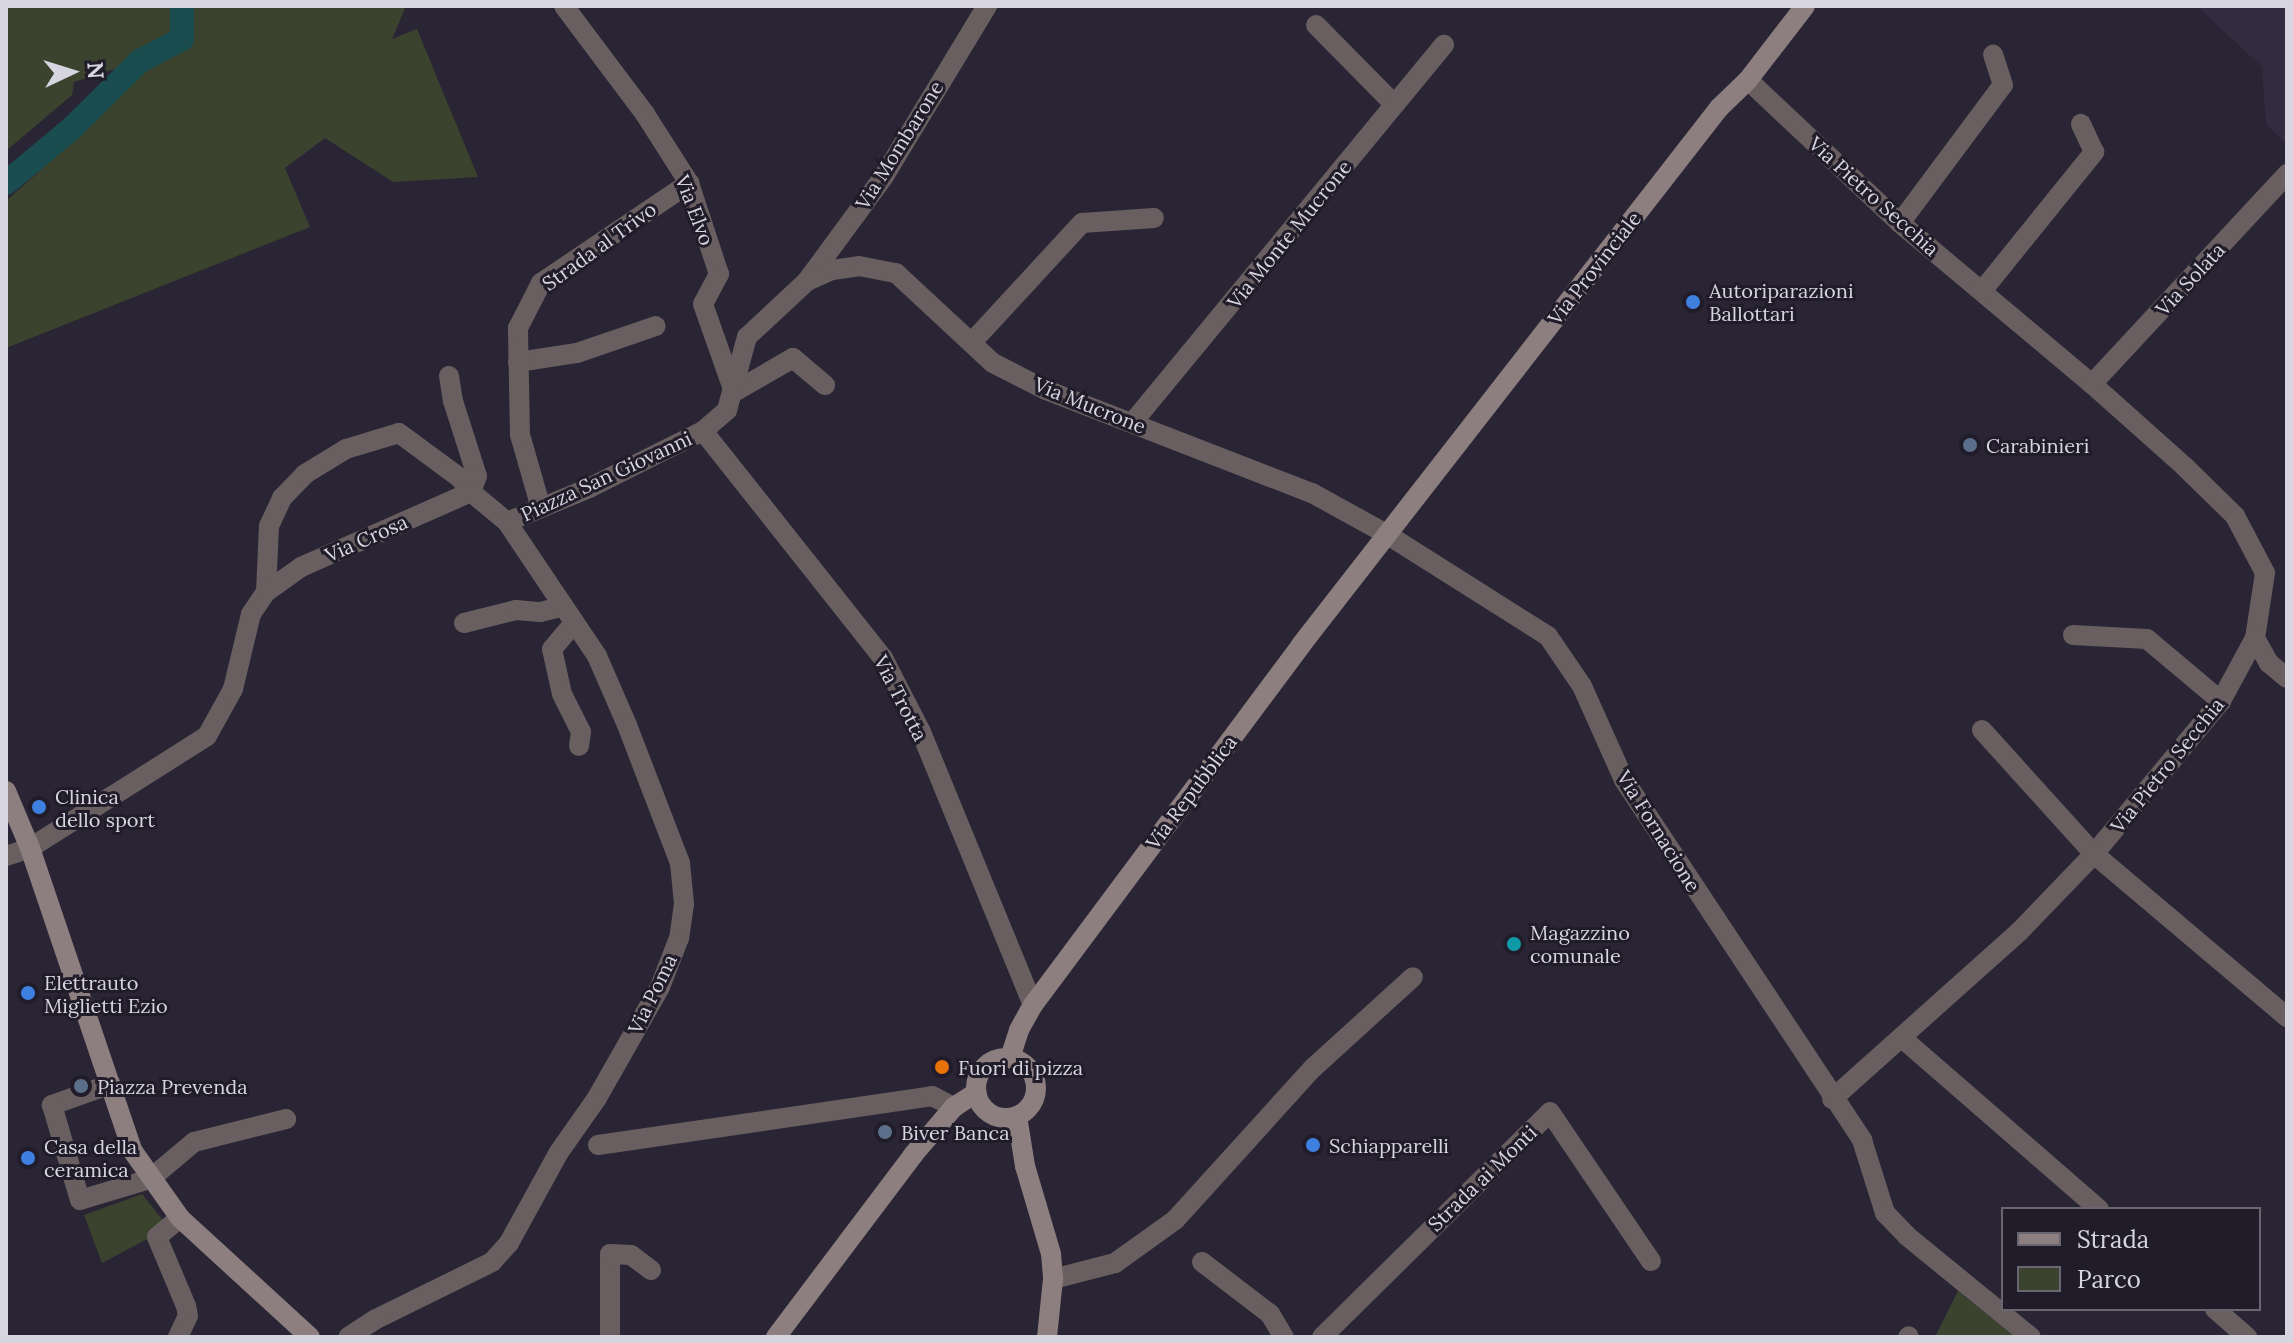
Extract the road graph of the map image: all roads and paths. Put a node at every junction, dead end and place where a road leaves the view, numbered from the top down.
1 (564, 6) edge
2 (987, 6) edge
3 (1805, 6) edge
4 (1316, 25) dead end
5 (1444, 45) dead end
6 (1993, 55) dead end
7 (1748, 80) junction
8 (1395, 105) junction
9 (2081, 124) dead end
10 (2287, 174) edge
11 (689, 183) junction
12 (1154, 218) dead end
13 (1900, 223) junction
14 (807, 281) junction
15 (1982, 291) junction
16 (656, 326) dead end
17 (973, 341) junction
18 (518, 362) junction
19 (449, 376) dead end
20 (2092, 384) junction
21 (825, 385) dead end
22 (734, 392) junction
23 (1133, 422) junction
24 (703, 431) junction
25 (471, 492) junction
26 (541, 508) junction
27 (507, 522) junction
28 (1388, 535) junction
29 (266, 592) junction
30 (567, 615) junction
31 (464, 623) dead end
32 (2073, 635) dead end
33 (2255, 638) junction
34 (2287, 678) edge
35 (2221, 701) junction
36 (1982, 730) dead end
37 (579, 746) dead end
38 (6, 791) edge
39 (30, 848) junction
40 (2094, 854) junction
41 (6, 856) edge
42 (1413, 977) dead end
43 (1033, 1005) junction
44 (2287, 1017) edge
45 (1902, 1038) junction
46 (1010, 1058) junction
47 (111, 1084) junction
48 (977, 1092) junction
49 (1832, 1099) junction
50 (954, 1107) junction
51 (1017, 1116) junction
52 (286, 1119) dead end
53 (598, 1145) dead end
54 (150, 1179) junction
55 (2097, 1207) edge
56 (180, 1218) junction
57 (1651, 1261) dead end
58 (1202, 1262) dead end
59 (651, 1270) dead end
60 (1053, 1279) junction
61 (2217, 1311) edge
62 (178, 1337) edge
63 (310, 1337) edge
64 (348, 1337) edge
65 (610, 1337) edge
66 (776, 1337) edge
67 (1047, 1337) edge
68 (1284, 1337) edge
69 (1322, 1337) edge
70 (2031, 1337) edge
71 (2247, 1337) edge

1 - 11 street, Via Elvo
2 - 14 street, Via Mombarone
3 - 7 main road, Via Provinciale
4 - 8 street
5 - 8 street, Via Monte Mucrone
6 - 13 street
7 - 13 street, Via Pietro Secchia
7 - 28 main road, Via Provinciale
8 - 23 street, Via Monte Mucrone
9 - 15 street
10 - 20 street, Via Solata
11 - 18 street, Strada al Trivo
11 - 22 street, Via Elvo
12 - 17 street
13 - 15 street, Via Pietro Secchia
14 - 17 street, Via Mucrone
14 - 22 street, Via Mucrone
15 - 20 street, Via Pietro Secchia
16 - 18 street
17 - 23 street, Via Mucrone
18 - 26 street, Strada al Trivo
19 - 25 street
20 - 33 street, Via Pietro Secchia
21 - 22 street
22 - 24 street, Piazza San Giovanni
23 - 28 street, Via Mucrone
24 - 26 street, Piazza San Giovanni
24 - 43 street, Via Trotta
25 - 27 street, Via Crosa
25 - 29 street, Via Crosa
25 - 29 street, Via Crosa
26 - 27 street, Piazza San Giovanni
27 - 30 street, Via Poma
28 - 43 main road, Via Repubblica
28 - 49 street, Via Fornacione
29 - 39 street, Via Crosa
30 - 31 street
30 - 37 street
30 - 64 street, Via Poma
32 - 35 street
33 - 34 street
33 - 35 street, Via Pietro Secchia
35 - 40 street, Via Pietro Secchia
36 - 40 street
38 - 39 main road
39 - 41 street, Via Crosa
39 - 47 main road
40 - 44 street
40 - 45 street, Via Pietro Secchia
42 - 60 street
43 - 46 main road, Via Repubblica
45 - 49 street, Via Pietro Secchia
45 - 55 street
46 - 48 main road
46 - 51 main road
47 - 54 main road
47 - 54 street
48 - 50 main road
48 - 51 main road
49 - 70 street
50 - 53 street
50 - 66 main road
51 - 60 main road
52 - 54 street
54 - 56 main road
56 - 62 street
56 - 63 main road
57 - 69 street, Strada ai Monti
58 - 68 street
59 - 65 street
60 - 67 main road
61 - 71 street

